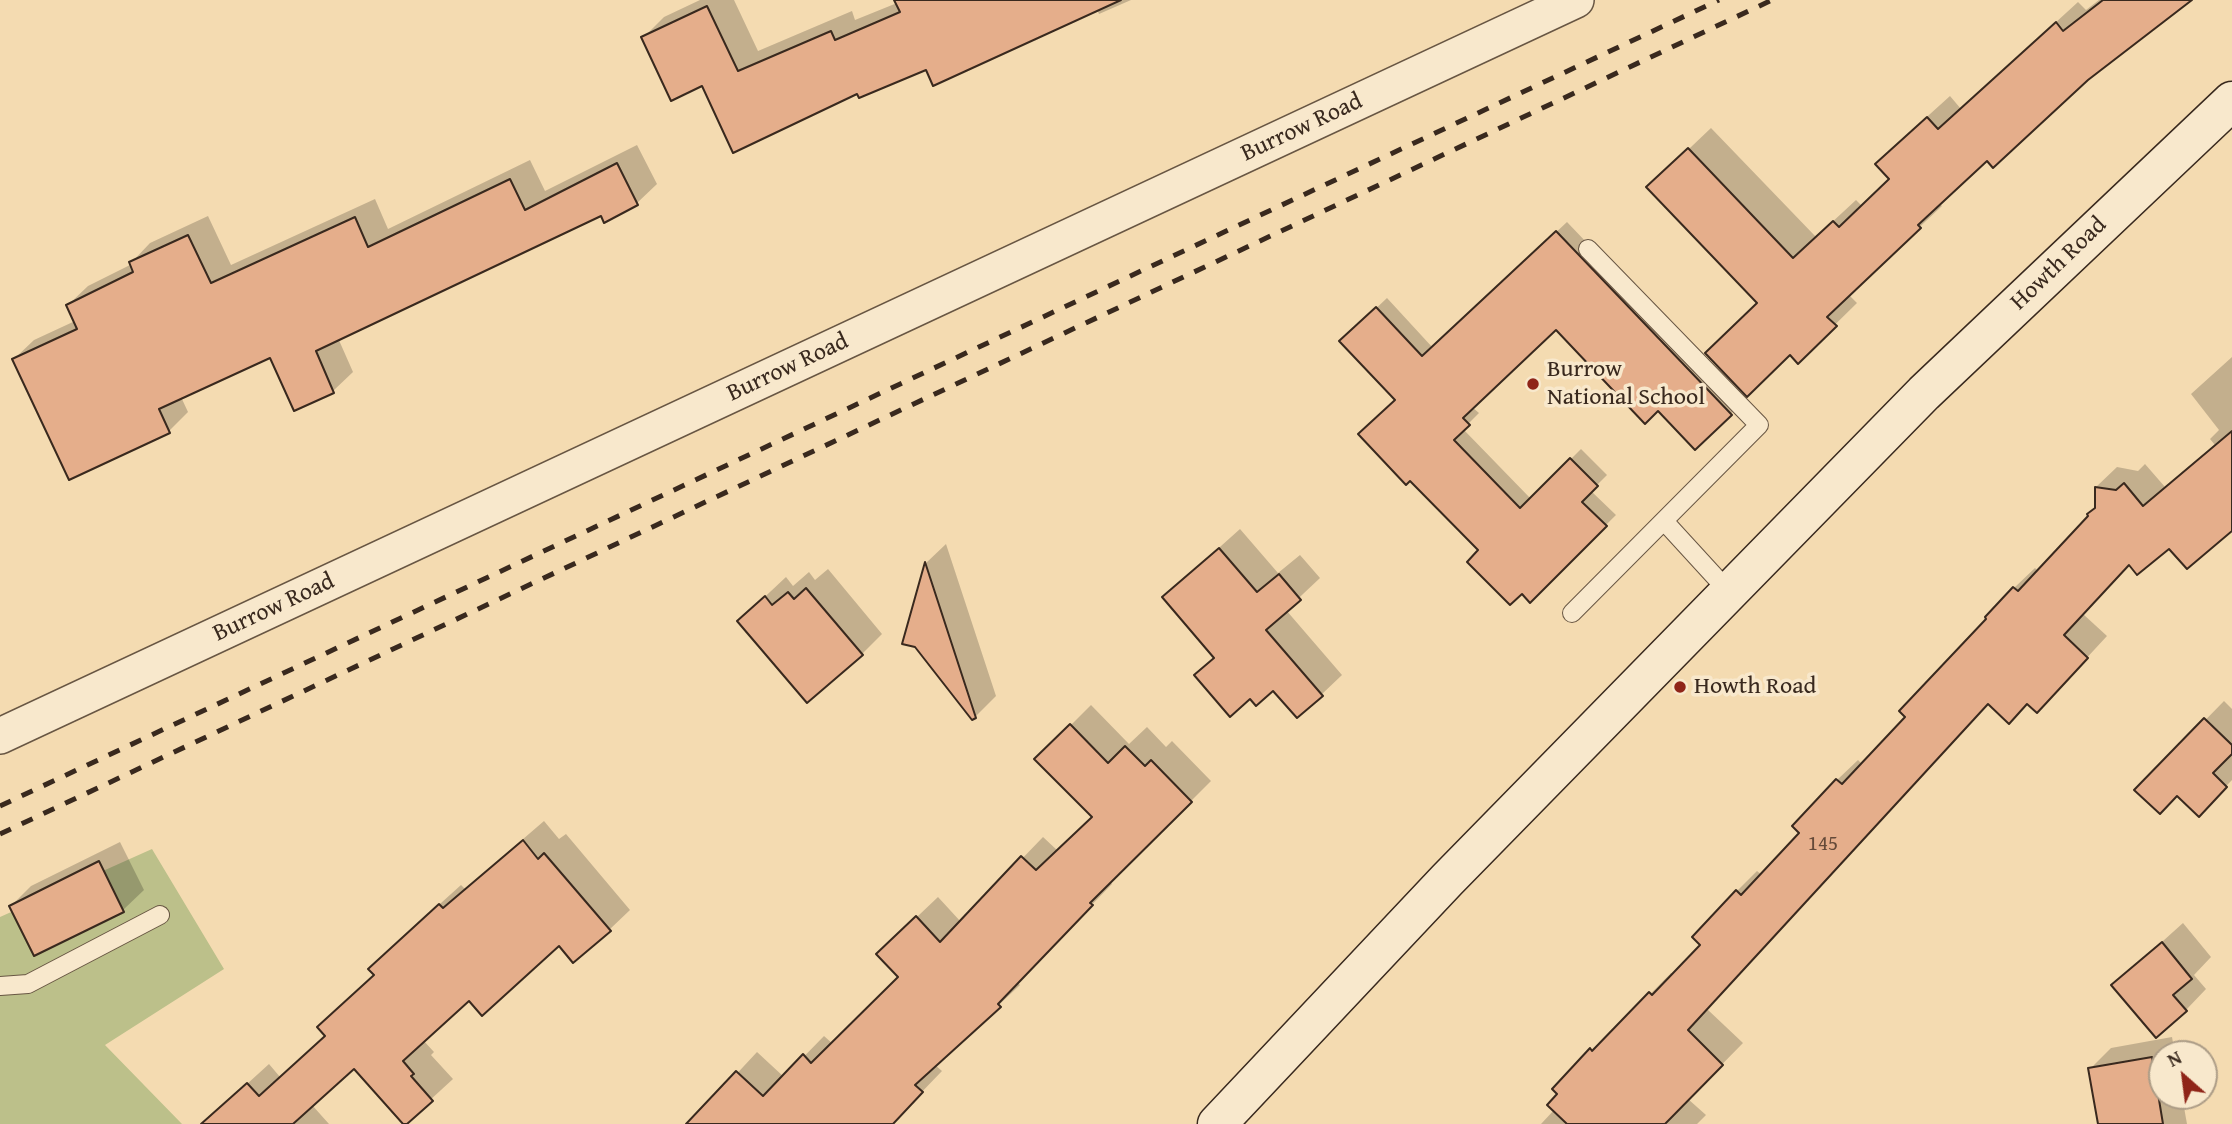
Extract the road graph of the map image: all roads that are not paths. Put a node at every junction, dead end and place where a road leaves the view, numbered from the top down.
1 (1576, 0) edge
2 (2232, 101) edge
3 (1588, 249) dead end
4 (1664, 521) junction
5 (1730, 592) junction
6 (1572, 613) dead end
7 (0, 736) edge
8 (160, 915) dead end
9 (0, 986) edge
10 (1217, 1124) edge

1 - 7 street, Burrow Road
2 - 5 main road, Howth Road
3 - 4 lane
4 - 5 lane
4 - 6 lane
5 - 10 main road, Howth Road
8 - 9 lane

